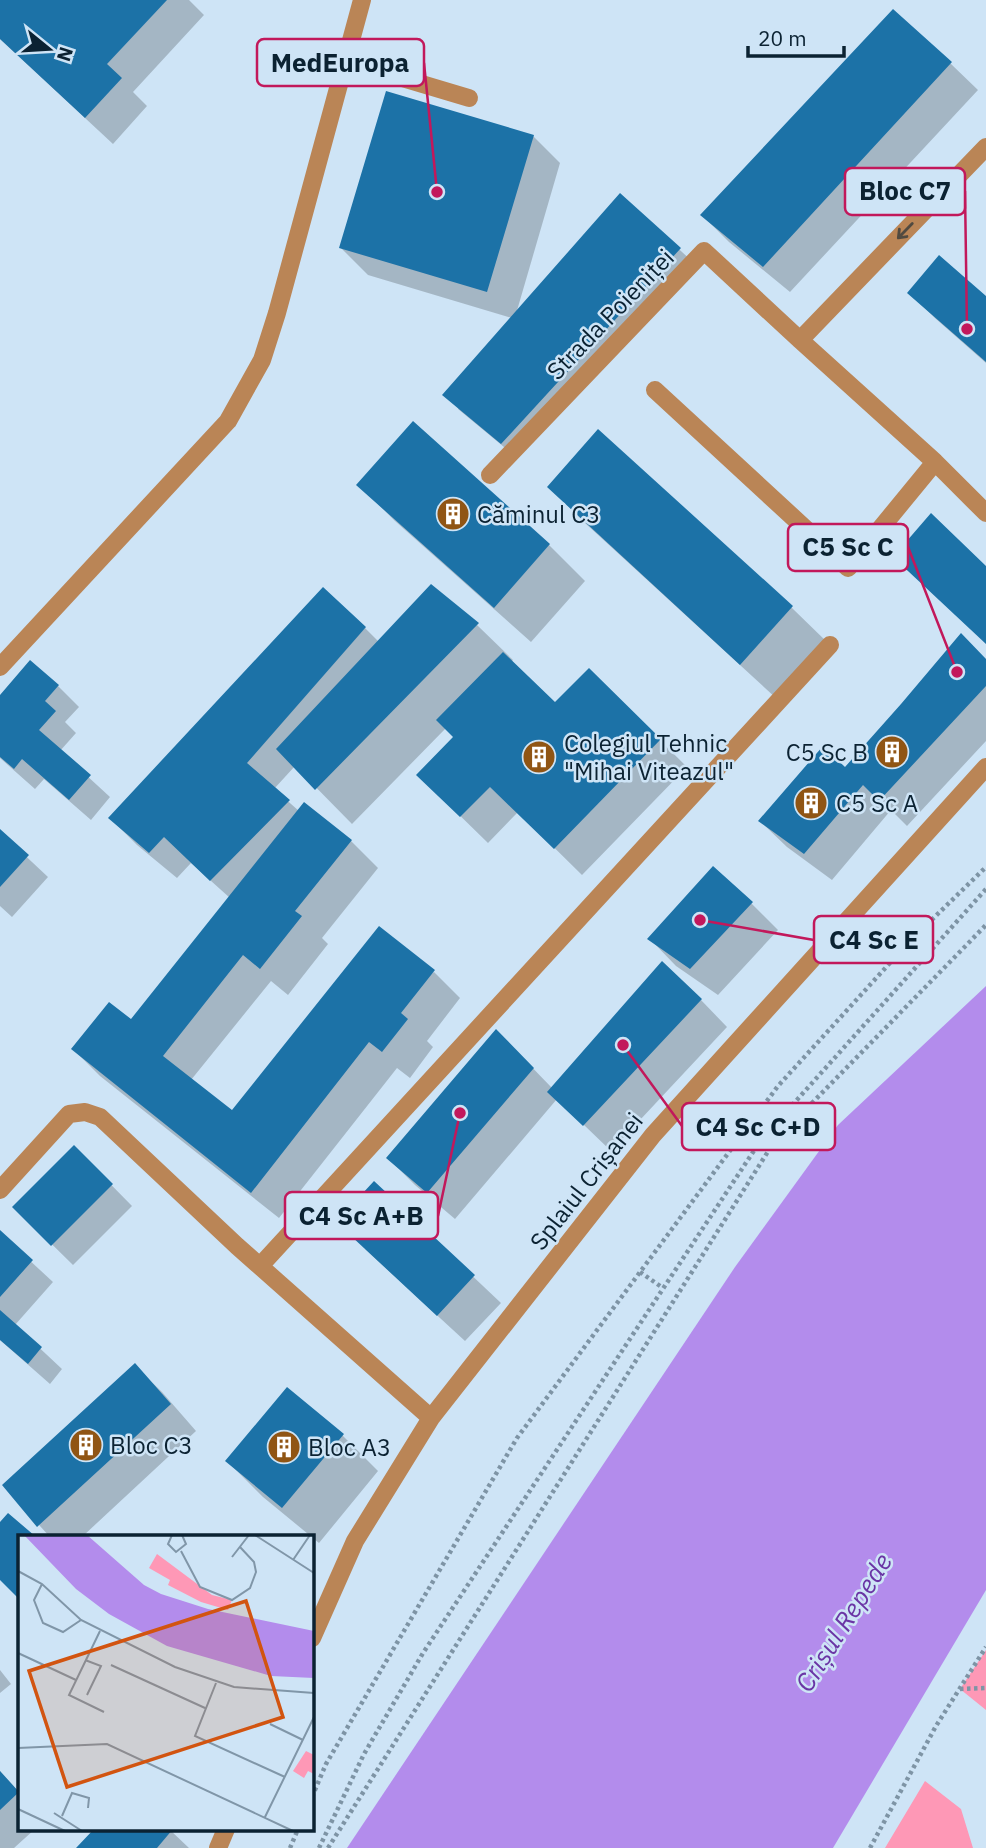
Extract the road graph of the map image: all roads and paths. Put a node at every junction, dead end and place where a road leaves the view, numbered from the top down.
1 (362, 0) edge
2 (345, 61) junction
3 (469, 98) dead end
4 (986, 147) edge
5 (800, 340) junction
6 (655, 390) dead end
7 (935, 462) junction
8 (490, 475) dead end
9 (986, 513) edge
10 (830, 645) dead end
11 (0, 667) edge
12 (986, 767) edge
13 (986, 867) edge
14 (986, 889) edge
15 (986, 925) edge
16 (0, 1189) edge
17 (260, 1266) junction
18 (639, 1272) junction
19 (663, 1288) junction
20 (431, 1418) junction
21 (313, 1636) edge
22 (986, 1648) edge
23 (986, 1688) edge
24 (960, 1689) junction
25 (313, 1795) edge
26 (226, 1830) edge
27 (298, 1830) edge
28 (218, 1848) edge
29 (290, 1848) edge
30 (319, 1848) edge
31 (328, 1848) edge
32 (871, 1848) edge

1 - 2 street
2 - 3 street
2 - 11 street
4 -> 5 street
5 - 7 street, Strada Poieniței
5 - 8 street, Strada Poieniței
6 - 7 street
7 - 9 street, Strada Poieniței
10 - 17 street
12 - 20 street, Splaiul Crișanei
13 - 18 path
14 - 19 path
15 - 31 path
16 - 17 street
17 - 20 street
18 - 19 path
18 - 25 path
19 - 30 path
20 - 21 street, Splaiul Crișanei
22 - 24 path
22 - 32 path
23 - 24 path
24 - 32 path
26 - 28 street
27 - 29 path

